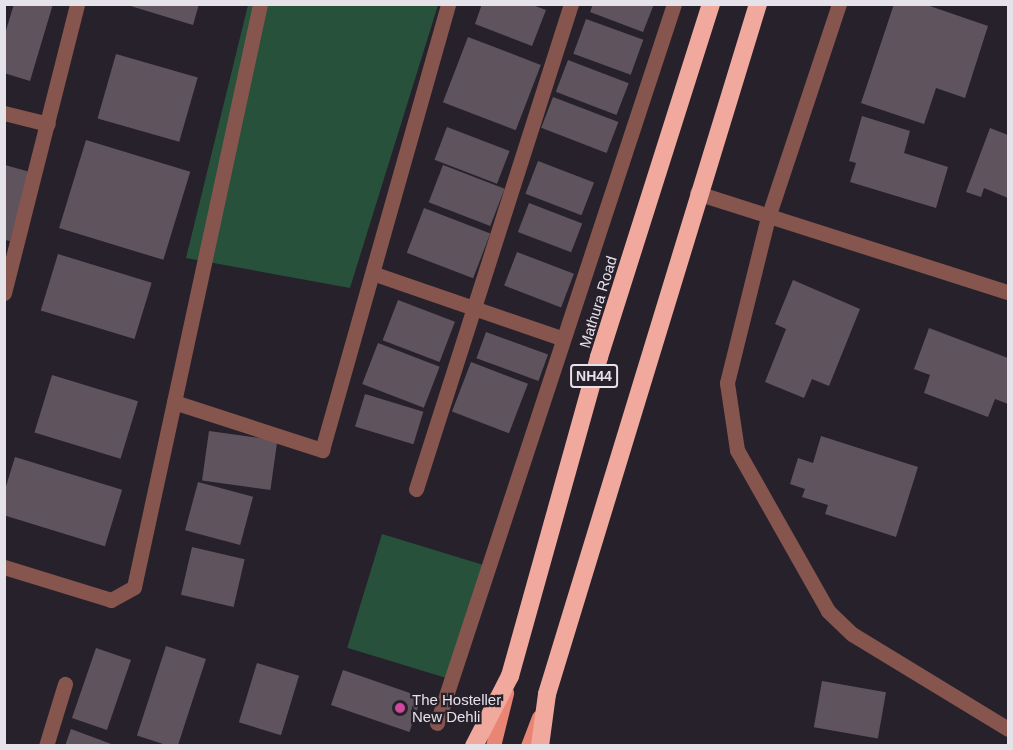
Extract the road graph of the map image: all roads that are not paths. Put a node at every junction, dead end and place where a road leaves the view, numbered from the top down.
1 (77, 4) edge
2 (260, 4) edge
3 (448, 4) edge
4 (570, 4) edge
5 (674, 4) edge
6 (711, 4) edge
7 (758, 4) edge
8 (839, 4) edge
9 (4, 113) edge
10 (48, 124) junction
11 (697, 193) junction
12 (768, 217) junction
13 (375, 274) junction
14 (4, 292) edge
15 (1008, 292) edge
16 (474, 311) junction
17 (561, 338) junction
18 (174, 402) junction
19 (416, 489) dead end
20 (4, 567) edge
21 (510, 676) junction
22 (65, 684) dead end
23 (547, 694) junction
24 (437, 723) dead end
25 (1008, 729) edge
26 (46, 746) edge
27 (474, 746) edge
28 (494, 746) edge
29 (528, 746) edge
30 (540, 746) edge

1 - 10 street
2 - 18 street
3 - 13 street
4 - 16 street
5 - 17 street
6 - 21 highway, Mathura Road / NH44
7 - 11 highway, NH44
8 - 12 street
9 - 10 street
10 - 14 street
11 - 12 street
11 - 23 highway, NH44
12 - 15 street
12 - 25 street
13 - 16 street
13 - 18 street
16 - 17 street
16 - 19 street
17 - 24 street
18 - 20 street
21 - 27 highway, Mathura Road / NH44
21 - 28 main road
22 - 26 street
23 - 29 main road
23 - 30 highway, NH44

